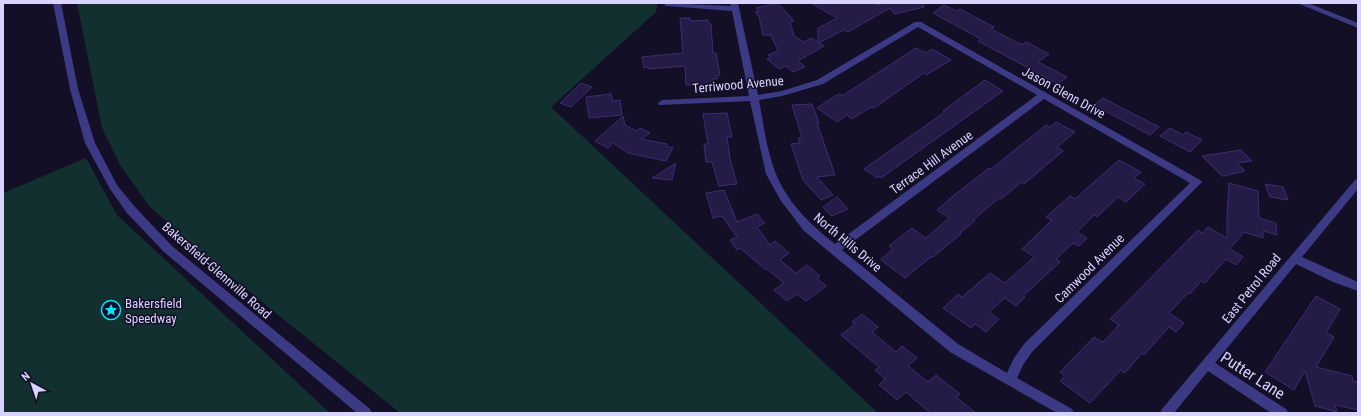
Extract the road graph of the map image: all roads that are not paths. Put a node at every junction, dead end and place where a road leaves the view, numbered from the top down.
1 (57, 3) edge
2 (1301, 3) edge
3 (668, 4) dead end
4 (734, 6) edge
5 (918, 24) joint
6 (1358, 26) edge
7 (1043, 95) junction
8 (754, 98) junction
9 (662, 103) dead end
10 (1197, 182) joint
11 (1358, 182) edge
12 (834, 250) junction
13 (1294, 258) junction
14 (1358, 287) edge
15 (1207, 364) junction
16 (1010, 380) junction
17 (366, 413) edge
18 (1068, 413) edge
19 (1166, 413) edge
20 (1282, 413) edge

1 - 17 street, Bakersfield-Glennville Road
2 - 6 street
3 - 4 street
4 - 8 street, North Hills Drive
5 - 7 street, Jason Glenn Drive
5 - 8 street, Terriwood Avenue
7 - 10 street, Jason Glenn Drive
7 - 12 street, Terrace Hill Avenue
8 - 9 street, Terriwood Avenue
8 - 12 street, North Hills Drive
10 - 16 street, Camwood Avenue
11 - 13 street, East Petrol Road
12 - 16 street, North Hills Drive
13 - 14 street
13 - 15 street, East Petrol Road
15 - 19 street, East Petrol Road
15 - 20 street, Putter Lane
16 - 18 street, North Hills Drive

